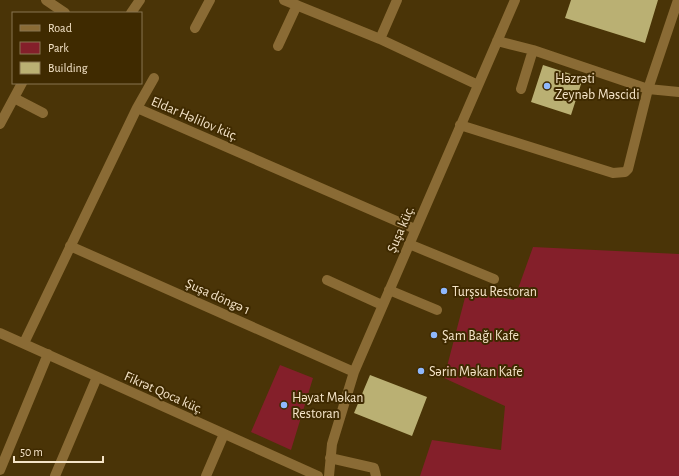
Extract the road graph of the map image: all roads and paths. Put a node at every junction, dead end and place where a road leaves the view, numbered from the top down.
1 (46, 0) edge
2 (140, 0) edge
3 (210, 0) edge
4 (284, 0) edge
5 (397, 0) edge
6 (515, 0) edge
7 (678, 0) edge
8 (297, 5) junction
9 (64, 12) edge
10 (132, 12) edge
11 (195, 28) dead end
12 (380, 39) junction
13 (497, 41) junction
14 (278, 46) dead end
15 (533, 50) junction
16 (154, 78) dead end
17 (21, 84) edge
18 (478, 85) junction
19 (521, 89) dead end
20 (648, 89) junction
21 (679, 92) edge
22 (14, 98) junction
23 (137, 108) junction
24 (43, 112) dead end
25 (1, 119) edge
26 (460, 125) junction
27 (415, 229) junction
28 (409, 244) junction
29 (70, 246) junction
30 (494, 279) dead end
31 (327, 280) dead end
32 (389, 290) junction
33 (382, 305) junction
34 (437, 310) dead end
35 (0, 332) edge
36 (24, 343) junction
37 (48, 354) junction
38 (354, 372) junction
39 (98, 377) junction
40 (224, 434) junction
41 (330, 458) junction
42 (0, 470) edge
43 (55, 476) edge
44 (206, 476) edge
45 (318, 476) edge
46 (329, 476) edge
47 (376, 476) edge

1 - 9 street
2 - 10 street
3 - 11 street
4 - 8 street
5 - 12 street
6 - 13 street, Şuşa küç.
7 - 20 street
8 - 12 street
8 - 14 street
12 - 18 street
13 - 15 street
13 - 18 street, Şuşa küç.
15 - 19 street
15 - 20 street
16 - 23 street
17 - 22 street
18 - 26 street, Şuşa küç.
20 - 21 street
20 - 26 street
22 - 24 street
22 - 25 street
23 - 27 street, Eldar Həlilov küç.
23 - 29 street, Eldar Həlilov küç.
26 - 27 street, Şuşa küç.
27 - 28 street, Şuşa küç.
28 - 30 street
28 - 32 street, Şuşa küç.
29 - 36 street, Eldar Həlilov küç.
29 - 38 street, Şuşa döngə 1
31 - 33 street
32 - 33 street, Şuşa küç.
32 - 34 street
33 - 38 street, Şuşa küç.
35 - 36 street, Fikrət Qoca küç.
36 - 37 street, Fikrət Qoca küç.
37 - 39 street, Fikrət Qoca küç.
37 - 42 street
38 - 41 street, Şuşa küç.
39 - 40 street, Fikrət Qoca küç.
39 - 43 street
40 - 44 street
40 - 45 street, Fikrət Qoca küç.
41 - 46 street, Şuşa küç.
41 - 47 street

